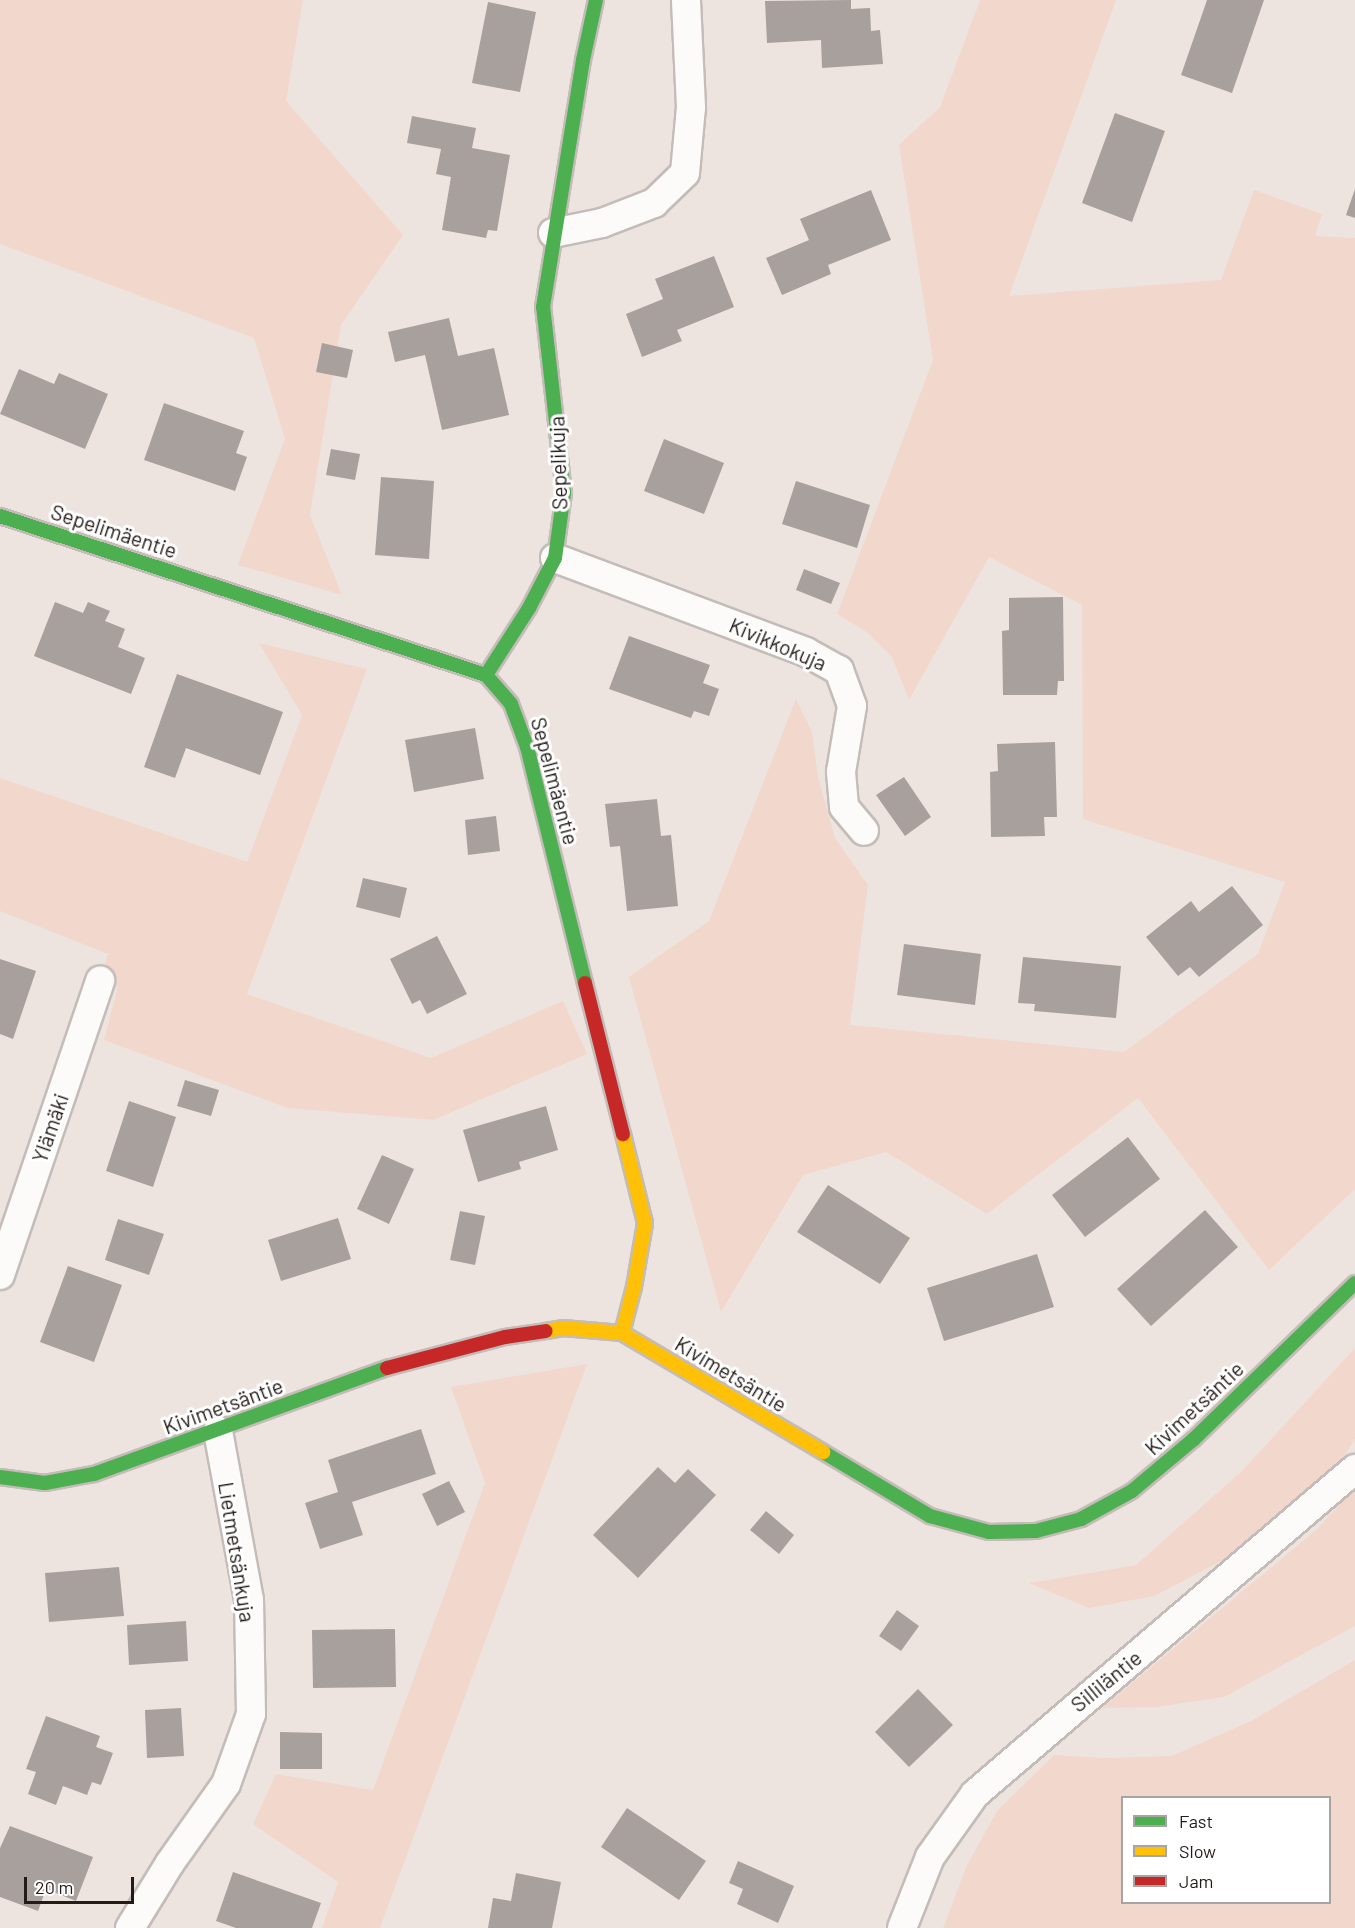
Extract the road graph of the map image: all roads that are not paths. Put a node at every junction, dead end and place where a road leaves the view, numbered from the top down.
1 (596, 0) edge
2 (686, 0) edge
3 (553, 233) junction
4 (0, 516) edge
5 (555, 558) junction
6 (486, 675) junction
7 (864, 831) dead end
8 (100, 981) dead end
9 (0, 1275) edge
10 (1355, 1283) edge
11 (622, 1333) junction
12 (218, 1431) junction
13 (1355, 1469) edge
14 (0, 1477) edge
15 (130, 1928) edge
16 (902, 1928) edge

1 - 3 street, Sepelikuja
2 - 3 street
3 - 5 street, Sepelikuja
4 - 6 street, Sepelimäentie
5 - 6 street, Sepelikuja
5 - 7 street, Kivikkokuja
6 - 11 street, Sepelimäentie
8 - 9 street, Ylämäki
10 - 11 street, Kivimetsäntie
11 - 12 street, Kivimetsäntie
12 - 14 street, Kivimetsäntie
12 - 15 street, Lietmetsänkuja
13 - 16 street, Silliläntie

